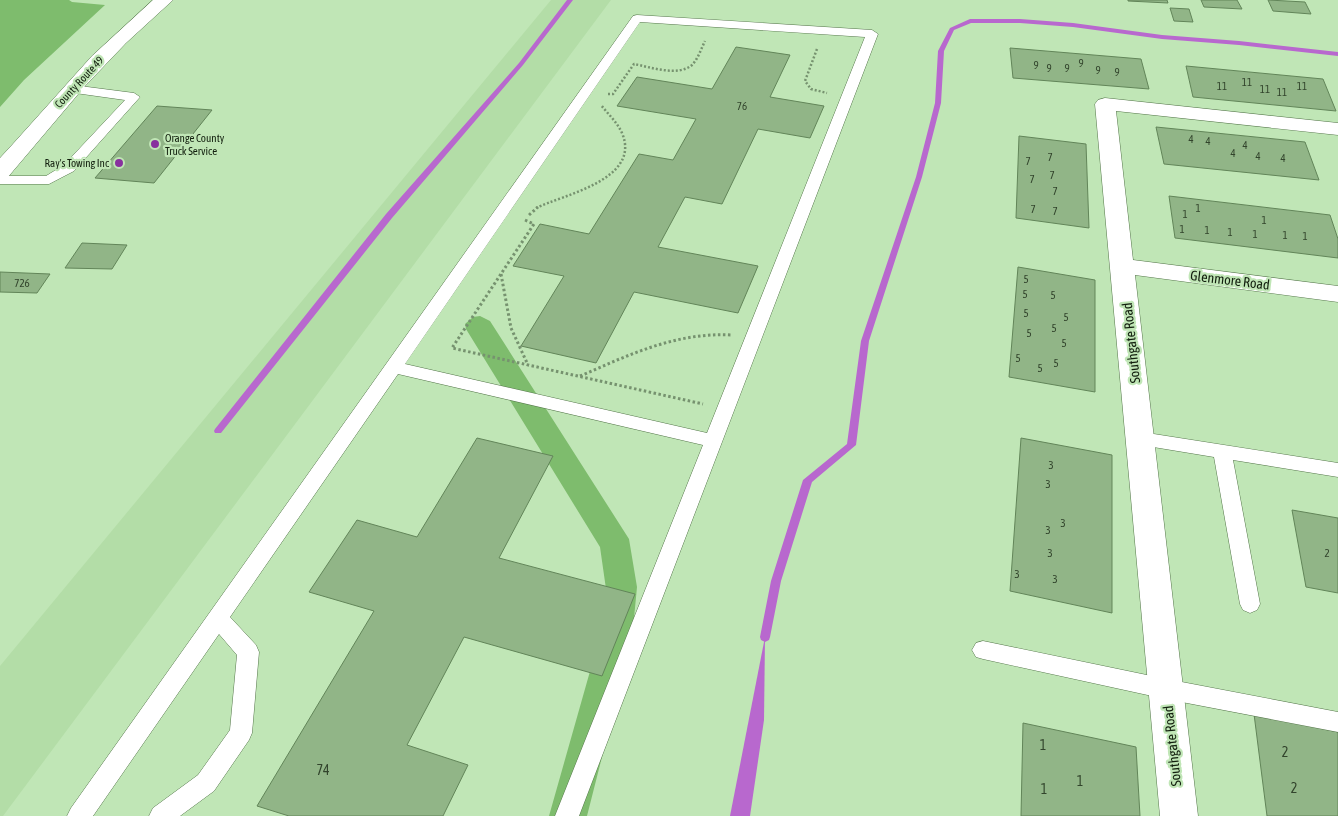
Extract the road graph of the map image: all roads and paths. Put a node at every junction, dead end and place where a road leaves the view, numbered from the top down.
1 (164, 0) edge
2 (707, 37) dead end
3 (820, 44) dead end
4 (72, 88) junction
5 (831, 94) dead end
6 (603, 98) dead end
7 (599, 102) dead end
8 (1338, 129) edge
9 (0, 172) edge
10 (0, 180) edge
11 (1123, 266) junction
12 (500, 274) junction
13 (1338, 294) edge
14 (736, 336) dead end
15 (528, 365) junction
16 (392, 367) junction
17 (579, 376) junction
18 (705, 404) dead end
19 (1141, 439) junction
20 (713, 441) junction
21 (1222, 452) junction
22 (1338, 470) edge
23 (1250, 604) dead end
24 (218, 618) junction
25 (983, 650) dead end
26 (1166, 689) junction
27 (1338, 722) edge
28 (79, 816) edge
29 (161, 816) edge
30 (567, 816) edge
31 (1179, 816) edge

1 - 4 street, County Route 49
2 - 6 path
3 - 5 path
4 - 9 street, County Route 49
4 - 10 lane
7 - 12 path
8 - 11 street, Southgate Road
11 - 13 street, Glenmore Road
11 - 19 street, Southgate Road
12 - 15 path
12 - 15 path
14 - 17 path
15 - 17 path
16 - 20 lane
16 - 20 lane
16 - 24 lane
17 - 18 path
19 - 21 lane
19 - 26 street, Southgate Road
20 - 30 lane
21 - 22 lane
21 - 23 lane
24 - 28 lane
24 - 29 lane
25 - 26 lane
26 - 27 lane
26 - 31 street, Southgate Road

